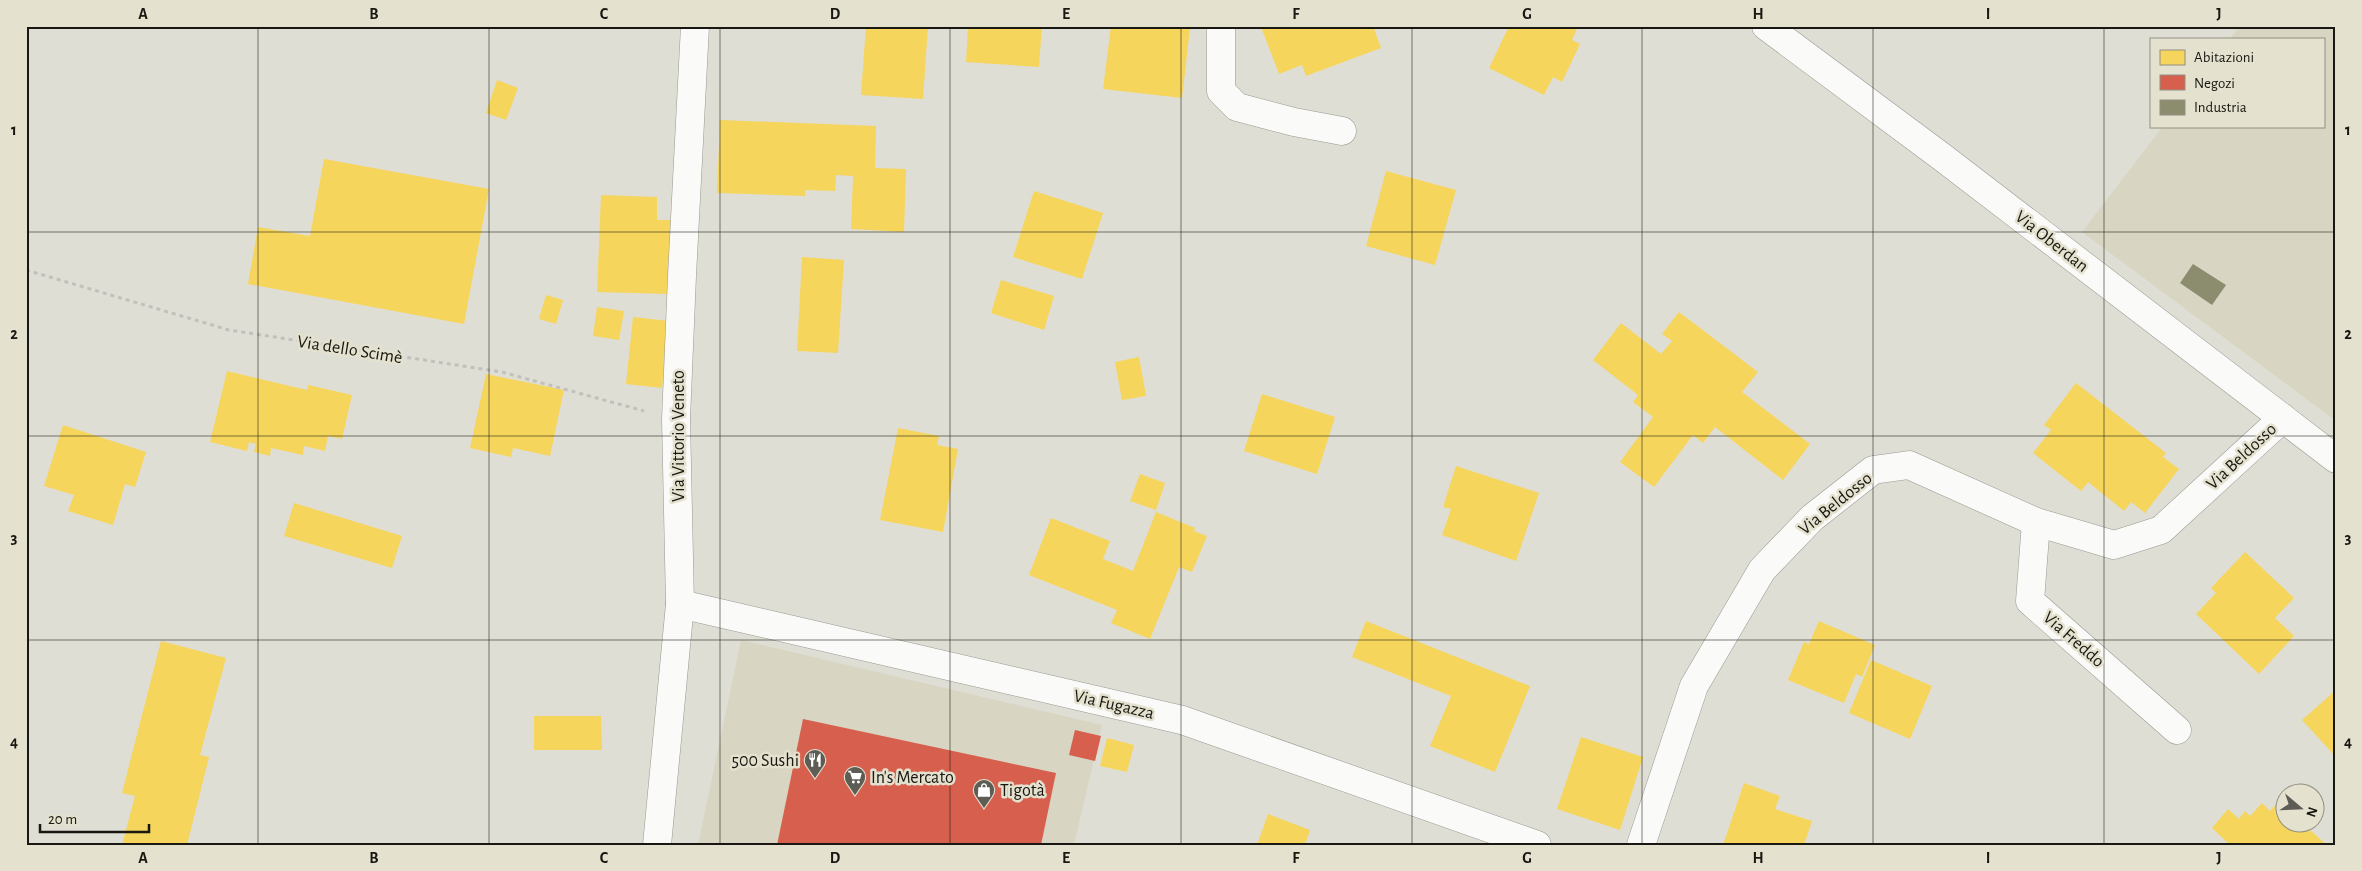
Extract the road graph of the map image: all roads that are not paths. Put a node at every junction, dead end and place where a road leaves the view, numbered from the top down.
1 (695, 26) edge
2 (1221, 26) edge
3 (1766, 26) edge
4 (1342, 130) dead end
5 (2283, 418) junction
6 (2336, 459) edge
7 (2036, 522) junction
8 (680, 604) junction
9 (2177, 730) dead end
10 (657, 845) edge
11 (1537, 845) edge
12 (1641, 845) edge

1 - 8 street, Via Vittorio Veneto
2 - 4 street
3 - 5 street, Via Oberdan
5 - 6 street, Via Oberdan
5 - 7 street, Via Beldosso
7 - 9 street, Via Freddo
7 - 12 street, Via Beldosso
8 - 10 street, Via Vittorio Veneto
8 - 11 street, Via Fugazza

